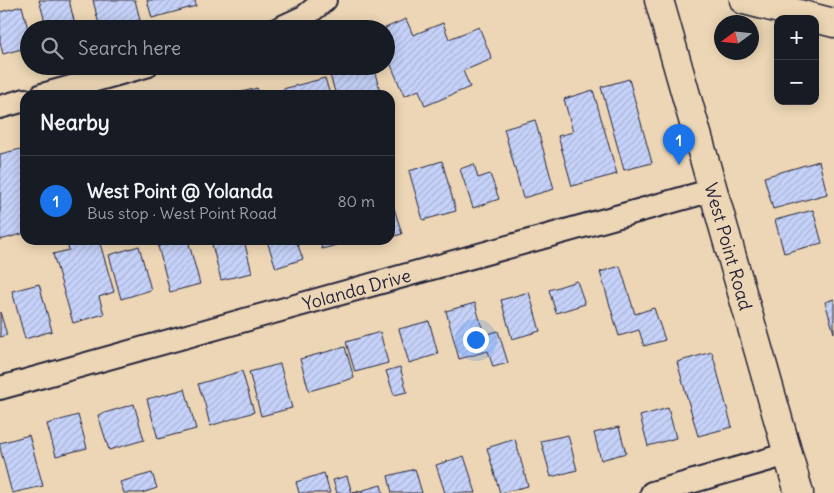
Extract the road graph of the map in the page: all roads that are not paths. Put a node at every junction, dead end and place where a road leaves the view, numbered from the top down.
1 (325, 0) edge
2 (659, 0) edge
3 (744, 0) edge
4 (298, 20) edge
5 (834, 23) edge
6 (114, 75) edge
7 (60, 90) edge
8 (20, 101) edge
9 (0, 106) edge
10 (713, 190) junction
11 (0, 388) edge
12 (788, 454) junction
13 (652, 493) edge
14 (799, 493) edge

1 - 4 street
2 - 10 street, West Point Road
3 - 5 street
6 - 7 street
8 - 9 street
10 - 11 street, Yolanda Drive
10 - 12 street, West Point Road
12 - 13 street
12 - 14 street, West Point Road

